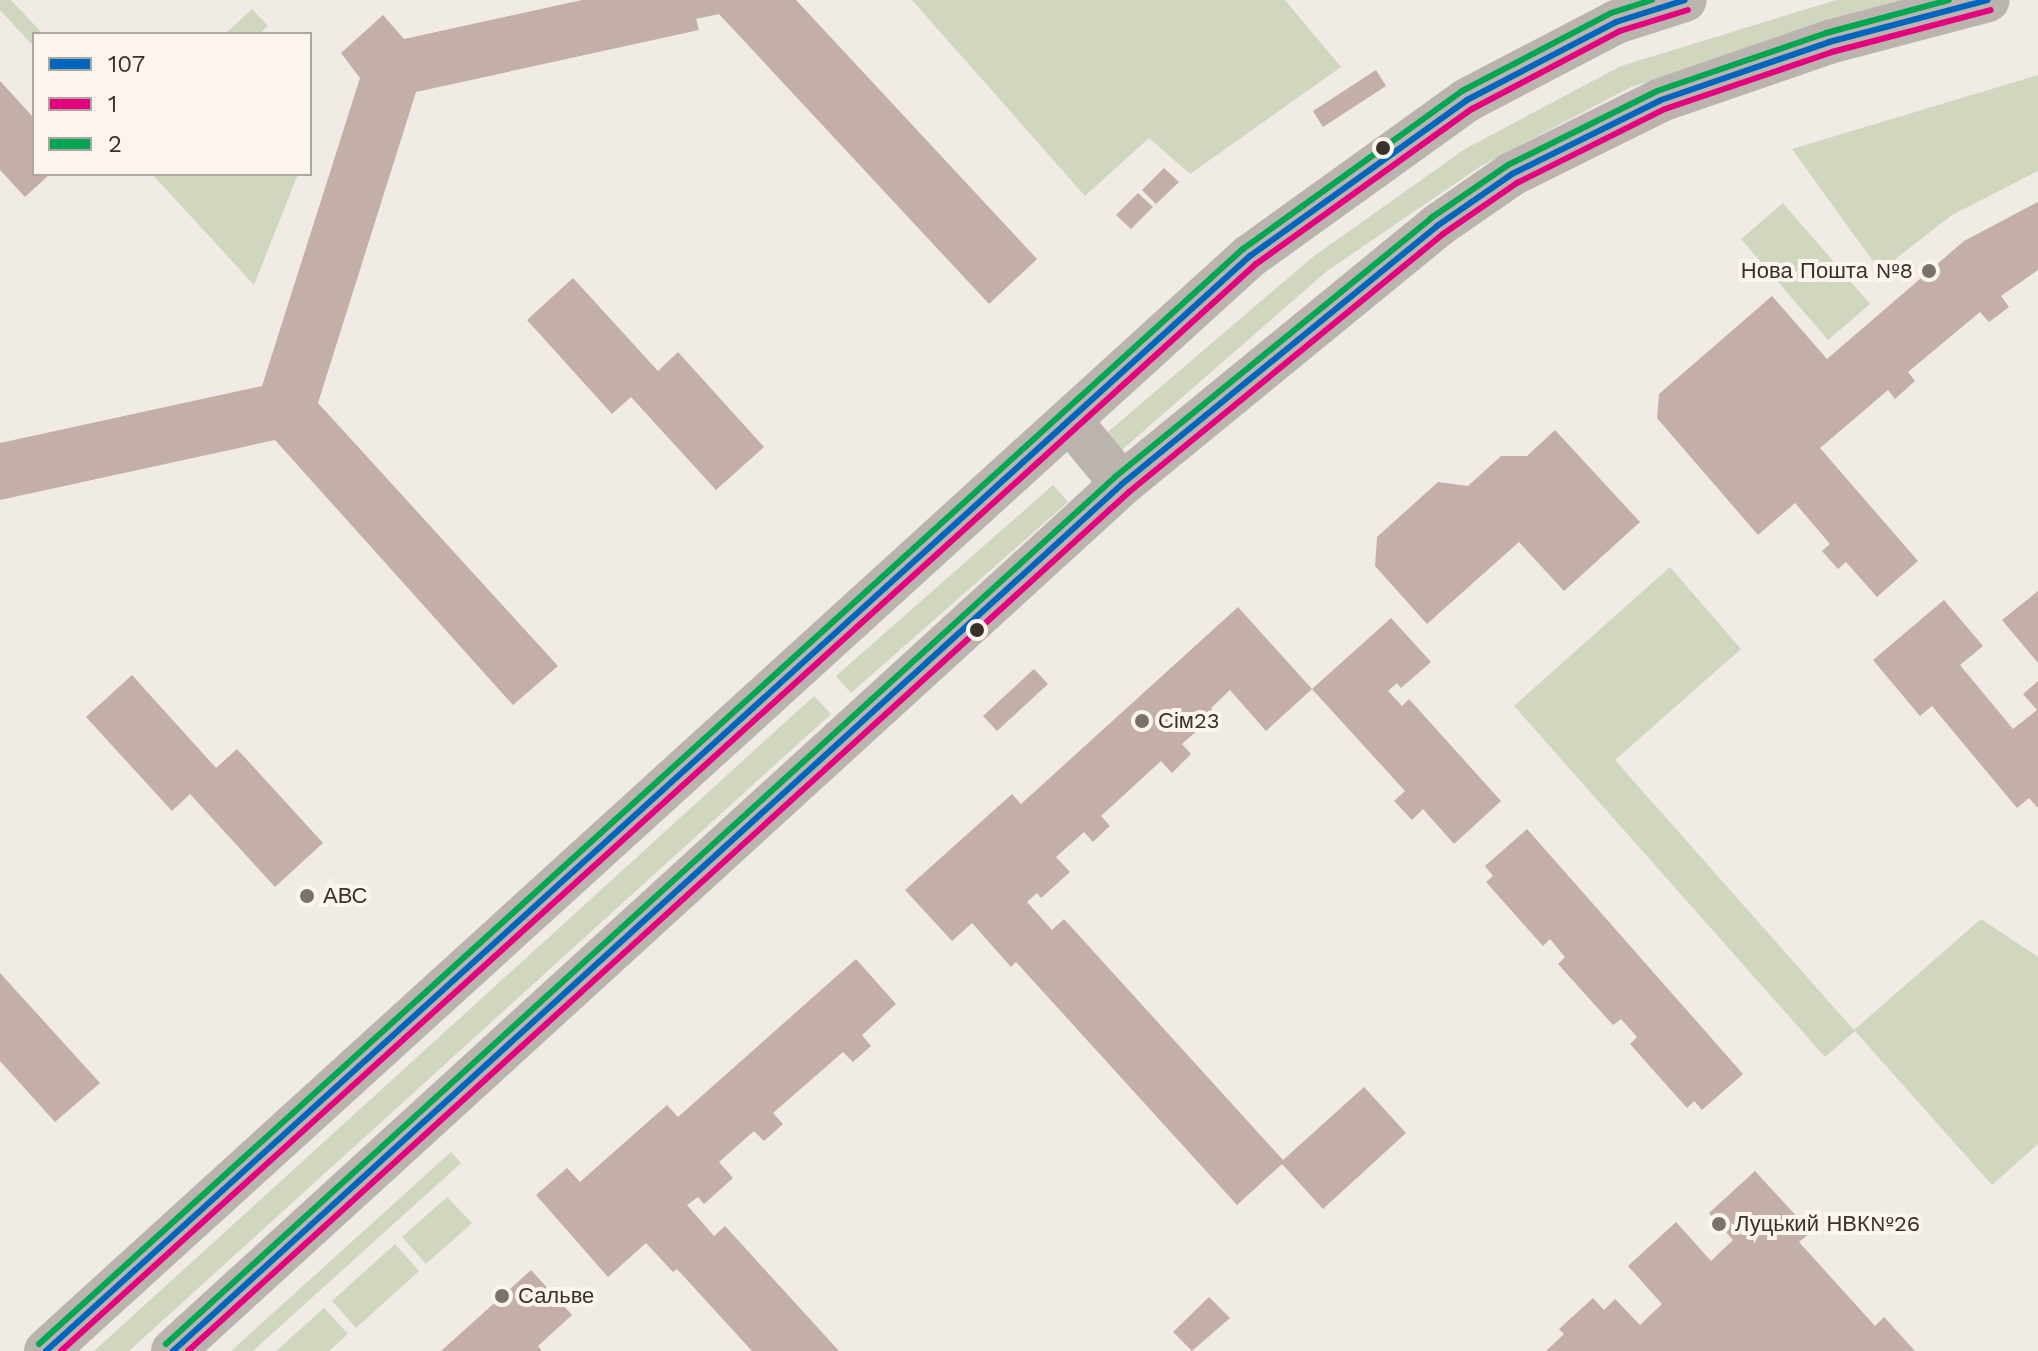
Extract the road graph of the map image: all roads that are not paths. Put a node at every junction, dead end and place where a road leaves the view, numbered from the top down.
1 (1685, 0) edge
2 (1988, 0) edge
3 (1071, 422) junction
4 (1122, 484) junction
5 (46, 1351) edge
6 (173, 1351) edge

1 - 3 main road
2 - 4 main road
3 - 4 main road
3 - 5 main road
4 - 6 main road

